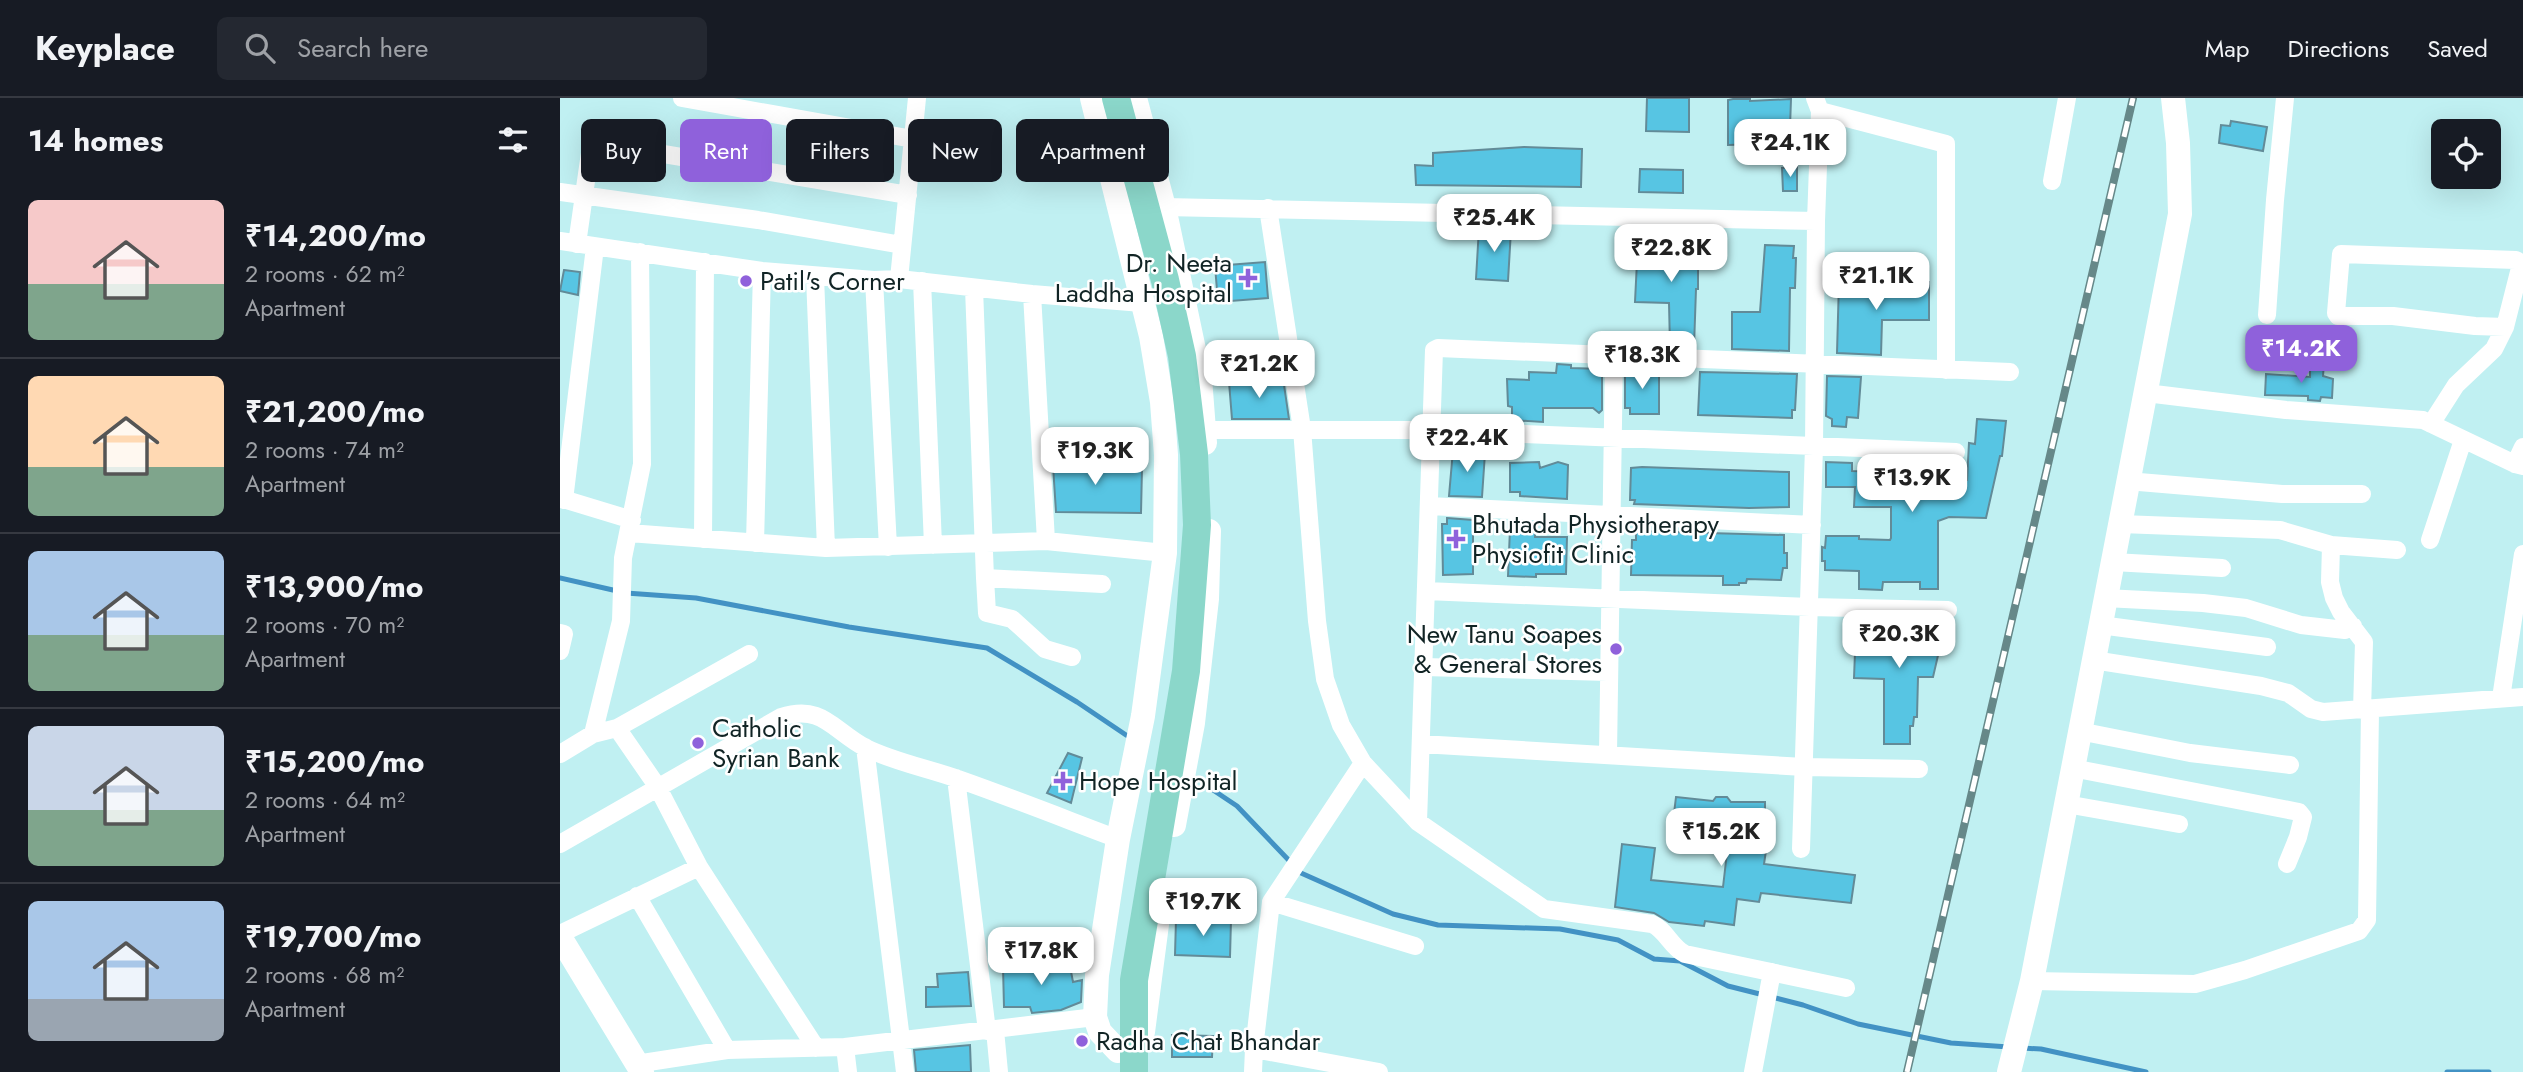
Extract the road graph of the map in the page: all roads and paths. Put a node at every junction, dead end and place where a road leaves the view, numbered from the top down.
1 (682, 98) edge
2 (917, 98) edge
3 (1091, 98) edge
4 (1101, 98) edge
5 (1116, 98) edge
6 (1135, 98) edge
7 (2067, 98) edge
8 (2173, 98) edge
9 (2285, 98) edge
10 (1818, 104) edge
11 (915, 119) edge
12 (908, 138) edge
13 (2052, 181) dead end
14 (909, 182) edge
15 (560, 192) edge
16 (584, 195) junction
17 (908, 195) junction
18 (1164, 207) junction
19 (1268, 208) junction
20 (1816, 221) junction
21 (568, 242) edge
22 (902, 246) junction
23 (595, 247) junction
24 (640, 252) junction
25 (705, 262) junction
26 (762, 271) junction
27 (815, 276) junction
28 (899, 279) junction
29 (874, 280) junction
30 (922, 281) junction
31 (974, 288) junction
32 (1032, 294) junction
33 (1142, 303) junction
34 (2267, 315) dead end
35 (2505, 327) junction
36 (1614, 356) junction
37 (1815, 364) junction
38 (1946, 370) junction
39 (2010, 372) dead end
40 (2146, 393) junction
41 (2431, 425) junction
42 (1302, 429) junction
43 (1204, 430) junction
44 (1431, 430) junction
45 (1614, 438) junction
46 (2463, 440) junction
47 (1814, 447) junction
48 (2523, 447) edge
49 (1956, 452) dead end
50 (2519, 465) edge
51 (2127, 481) junction
52 (2362, 494) dead end
53 (562, 499) edge
54 (1429, 506) junction
55 (1612, 515) junction
56 (2121, 524) junction
57 (1812, 525) junction
58 (631, 526) junction
59 (703, 539) junction
60 (2430, 540) dead end
61 (1046, 541) junction
62 (983, 542) junction
63 (755, 543) junction
64 (933, 545) junction
65 (2332, 545) junction
66 (888, 547) junction
67 (826, 548) junction
68 (2397, 550) dead end
69 (1165, 553) junction
70 (2523, 554) edge
71 (2113, 562) junction
72 (2222, 568) dead end
73 (985, 578) junction
74 (1102, 584) dead end
75 (1426, 591) junction
76 (1610, 597) junction
77 (2105, 598) junction
78 (1810, 607) junction
79 (1948, 610) dead end
80 (2100, 625) junction
81 (2358, 632) junction
82 (560, 633) edge
83 (2267, 647) dead end
84 (560, 651) edge
85 (749, 654) dead end
86 (1072, 657) dead end
87 (2093, 660) junction
88 (1424, 667) junction
89 (1608, 672) junction
90 (2523, 697) edge
91 (2501, 698) junction
92 (2366, 710) junction
93 (617, 728) junction
94 (2079, 731) junction
95 (593, 734) junction
96 (1421, 744) junction
97 (865, 747) junction
98 (560, 754) edge
99 (1608, 754) junction
100 (1363, 763) junction
101 (2290, 765) dead end
102 (1804, 767) junction
103 (2073, 768) junction
104 (1919, 769) dead end
105 (956, 778) junction
106 (657, 786) junction
107 (2066, 804) junction
108 (1419, 822) junction
109 (2179, 824) dead end
110 (1118, 839) junction
111 (560, 844) edge
112 (1801, 849) dead end
113 (2287, 864) dead end
114 (699, 867) junction
115 (637, 896) junction
116 (1273, 899) junction
117 (560, 936) edge
118 (1415, 946) dead end
119 (1771, 975) junction
120 (1127, 978) junction
121 (2032, 981) junction
122 (1846, 988) dead end
123 (1095, 1017) junction
124 (991, 1030) junction
125 (901, 1041) junction
126 (845, 1047) junction
127 (816, 1048) junction
128 (1254, 1049) junction
129 (727, 1050) junction
130 (1126, 1062) edge
131 (639, 1068) edge
132 (848, 1072) edge
133 (905, 1072) edge
134 (999, 1072) edge
135 (1253, 1072) edge
136 (1379, 1072) edge
137 (1753, 1072) edge
138 (2009, 1072) edge

1 - 12 street
2 - 11 street
3 - 33 street
4 - 120 main road
5 - 120 main road
6 - 18 street
7 - 13 street
8 - 40 street
9 - 34 street
10 - 20 street
10 - 38 street
14 - 17 street
15 - 16 street
16 - 17 street
16 - 21 street
16 - 22 street
17 - 22 street
18 - 19 street
18 - 43 street
19 - 20 street
19 - 42 street
20 - 37 street
21 - 23 street
22 - 28 street
23 - 24 street
23 - 53 street
24 - 25 street
24 - 58 street
25 - 26 street
25 - 59 street
26 - 27 street
26 - 63 street
27 - 29 street
27 - 67 street
28 - 29 street
28 - 30 street
29 - 66 street
30 - 31 street
30 - 64 street
31 - 32 street
31 - 62 street
32 - 33 street
32 - 61 street
33 - 69 street
35 - 35 street
35 - 41 street
36 - 37 street
36 - 44 street
36 - 45 street
37 - 38 street
37 - 47 street
38 - 39 street
40 - 41 street
40 - 51 street
41 - 46 street
42 - 43 street
42 - 44 street
42 - 100 street
43 - 130 street
44 - 45 street
44 - 54 street
45 - 47 street
45 - 55 street
46 - 50 street
46 - 60 street
47 - 49 street
47 - 57 street
48 - 50 street
51 - 52 street
51 - 56 street
53 - 58 street
54 - 55 street
54 - 75 street
55 - 57 street
55 - 76 street
56 - 65 street
56 - 71 street
57 - 78 street
58 - 59 street
58 - 95 street
59 - 63 street
61 - 62 street
61 - 69 street
62 - 64 street
62 - 73 street
63 - 67 street
64 - 66 street
65 - 68 street
65 - 81 street
66 - 67 street
69 - 110 street
70 - 91 street
71 - 72 street
71 - 77 street
73 - 74 street
73 - 86 street
75 - 76 street
75 - 88 street
76 - 78 street
76 - 89 street
77 - 80 street
77 - 81 street
78 - 79 street
78 - 102 street
80 - 83 street
80 - 87 street
81 - 92 street
82 - 84 street
85 - 93 street
87 - 92 street
87 - 94 street
88 - 89 street
88 - 96 street
89 - 99 street
90 - 91 street
91 - 92 street
92 - 121 street
93 - 95 street
93 - 106 street
94 - 101 street
94 - 103 street
95 - 98 street
96 - 99 street
96 - 108 street
97 - 105 street
97 - 106 street
97 - 125 street
99 - 102 street
100 - 108 street
100 - 116 street
102 - 104 street
102 - 112 street
103 - 107 street
103 - 113 street
105 - 110 street
105 - 124 street
106 - 111 street
106 - 114 street
107 - 109 street
107 - 121 street
108 - 119 street
110 - 123 street
114 - 115 street
114 - 127 street
115 - 117 street
115 - 129 street
116 - 118 street
116 - 128 street
117 - 131 street
119 - 122 street
119 - 137 street
120 - 130 main road
121 - 138 street
123 - 124 street
123 - 130 street
124 - 125 street
124 - 134 street
125 - 126 street
125 - 133 street
126 - 127 street
126 - 132 street
127 - 129 street
128 - 135 street
128 - 136 street
129 - 131 street

